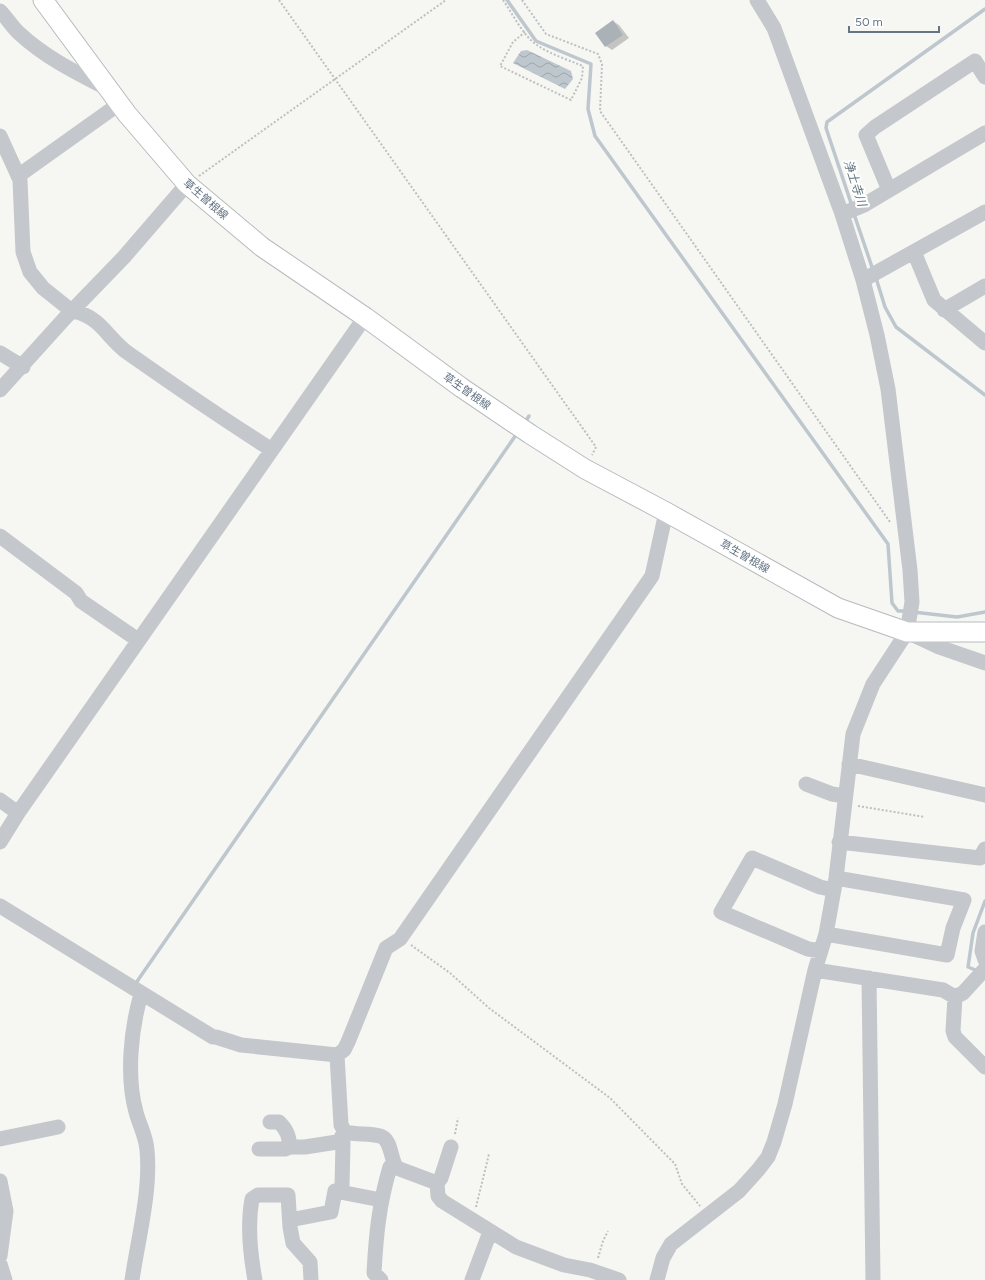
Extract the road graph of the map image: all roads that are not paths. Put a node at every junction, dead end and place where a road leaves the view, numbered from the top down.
1 (43, 0) edge
2 (757, 0) edge
3 (0, 11) edge
4 (985, 77) edge
5 (114, 97) junction
6 (985, 133) edge
7 (0, 136) edge
8 (18, 176) junction
9 (187, 184) junction
10 (889, 190) junction
11 (985, 212) edge
12 (842, 214) junction
13 (914, 252) junction
14 (863, 280) junction
15 (985, 286) edge
16 (944, 310) junction
17 (73, 311) junction
18 (365, 317) junction
19 (985, 343) edge
20 (0, 353) edge
21 (23, 367) junction
22 (0, 390) edge
23 (272, 450) junction
24 (666, 512) junction
25 (0, 536) edge
26 (906, 632) junction
27 (984, 632) edge
28 (138, 640) junction
29 (985, 663) edge
30 (849, 764) junction
31 (806, 784) dead end
32 (985, 795) edge
33 (844, 799) junction
34 (0, 800) edge
35 (18, 813) junction
36 (0, 842) edge
37 (839, 842) junction
38 (985, 849) edge
39 (835, 884) junction
40 (0, 906) edge
41 (985, 932) edge
42 (826, 934) junction
43 (820, 951) junction
44 (985, 960) edge
45 (985, 969) edge
46 (815, 970) junction
47 (869, 978) junction
48 (141, 994) junction
49 (955, 997) junction
50 (337, 1056) junction
51 (985, 1068) edge
52 (270, 1122) dead end
53 (58, 1127) dead end
54 (342, 1136) junction
55 (0, 1140) edge
56 (290, 1147) junction
57 (451, 1147) road end
58 (259, 1149) dead end
59 (393, 1164) junction
60 (0, 1181) edge
61 (437, 1183) junction
62 (341, 1191) junction
63 (380, 1200) junction
64 (290, 1220) junction
65 (490, 1232) junction
66 (0, 1256) edge
67 (0, 1264) edge
68 (613, 1279) edge
69 (5, 1280) edge
70 (132, 1280) edge
71 (255, 1280) edge
72 (311, 1280) edge
73 (381, 1280) edge
74 (472, 1280) edge
75 (657, 1280) edge
76 (873, 1280) edge

1 - 5 main road, 草生曽根線
2 - 12 street
3 - 5 street
4 - 10 street
5 - 8 street
5 - 9 main road, 草生曽根線
6 - 10 street
7 - 8 street
8 - 17 street
9 - 17 street
9 - 18 main road, 草生曽根線
10 - 12 street
11 - 13 street
12 - 14 street
13 - 14 street
13 - 16 street
14 - 26 street
15 - 16 street
16 - 19 street
17 - 21 street
17 - 23 street
18 - 23 street
18 - 24 main road, 草生曽根線
20 - 21 street
21 - 22 street
23 - 28 street
24 - 26 main road, 草生曽根線
24 - 50 street
25 - 28 street
26 - 27 main road, 草生曽根線
26 - 29 street
26 - 30 street
28 - 35 street
30 - 32 street
30 - 33 street
31 - 33 street
33 - 37 street
34 - 35 street
35 - 36 street
37 - 38 street
37 - 39 street
39 - 42 street
39 - 42 street
39 - 43 street
40 - 48 street
41 - 44 street
42 - 43 street
43 - 46 street
45 - 49 street
46 - 47 street
46 - 75 street
47 - 49 street
47 - 76 street
48 - 50 street
48 - 70 street
49 - 51 street
50 - 54 street
52 - 56 street
53 - 55 street
54 - 56 street
54 - 59 street
54 - 62 street
56 - 58 street
57 - 61 street
59 - 61 street
59 - 63 street
60 - 66 street
61 - 65 street
62 - 63 street
62 - 64 street
63 - 73 street
64 - 71 street
64 - 72 street
65 - 68 street
65 - 74 street
67 - 69 street

